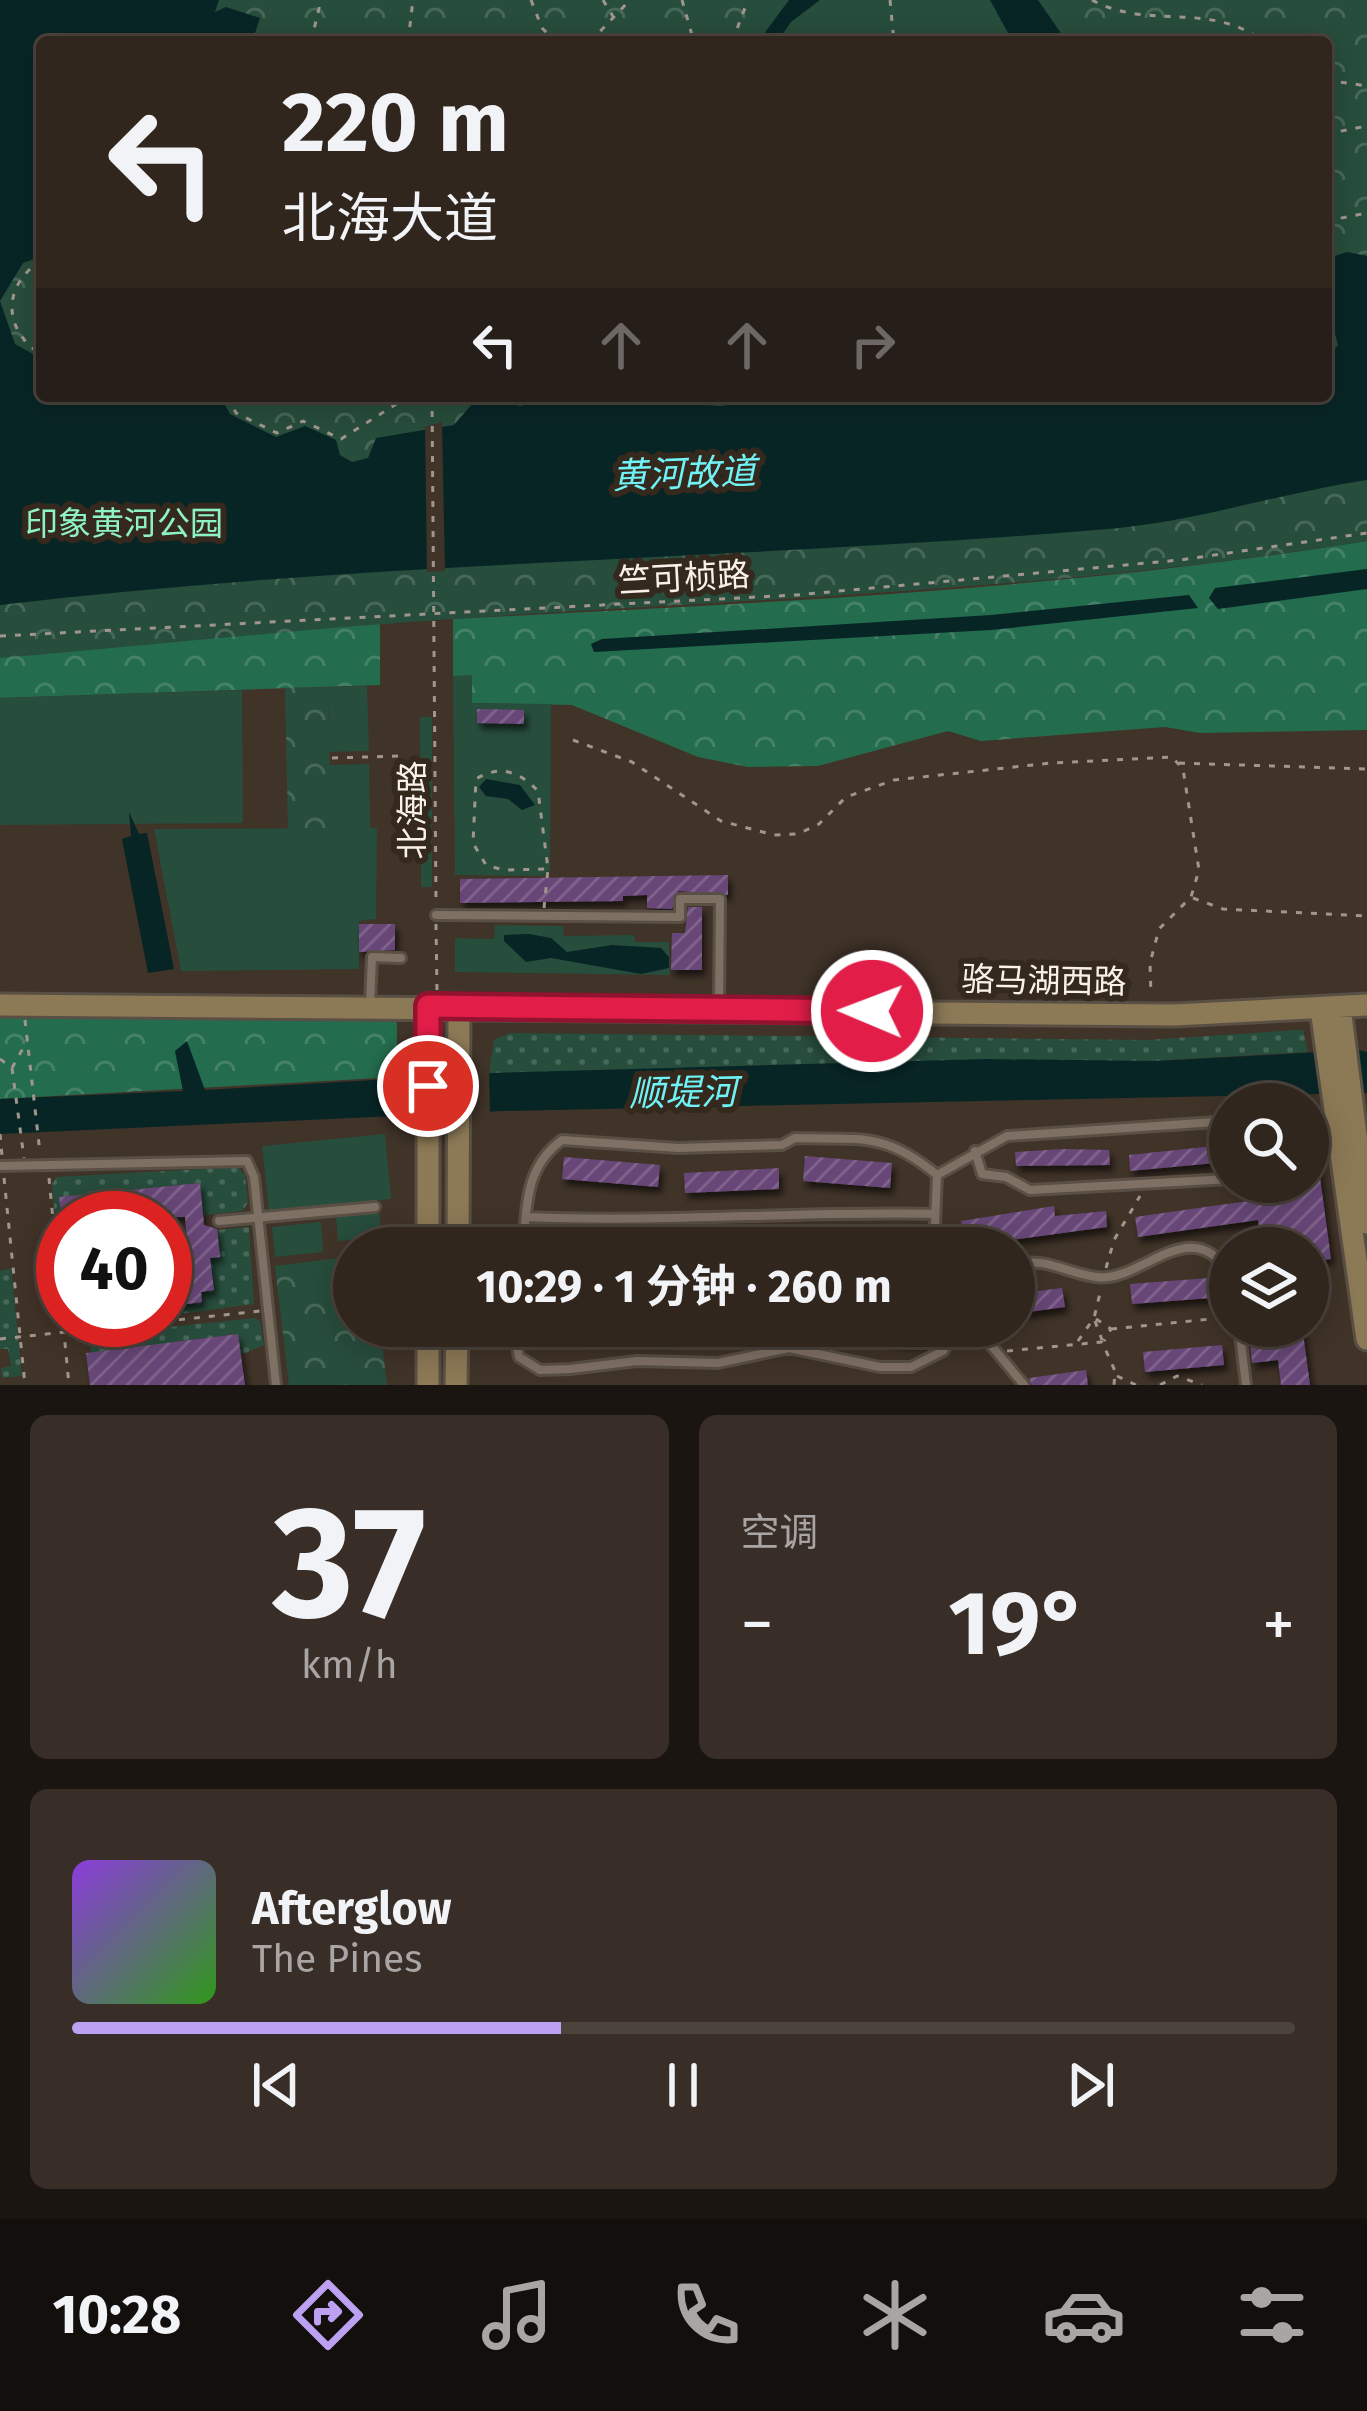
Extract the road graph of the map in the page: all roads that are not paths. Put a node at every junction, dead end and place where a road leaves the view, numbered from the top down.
1 (436, 915) road end
2 (401, 958) dead end
3 (1367, 1005) edge
4 (12, 1006) edge
5 (370, 1006) junction
6 (442, 1006) junction
7 (1331, 1008) junction
8 (719, 1009) junction
9 (1209, 1122) edge
10 (1347, 1133) junction
11 (975, 1151) junction
12 (2, 1166) edge
13 (937, 1175) junction
14 (1209, 1179) edge
15 (375, 1207) dead end
16 (935, 1214) junction
17 (526, 1217) junction
18 (258, 1218) junction
19 (220, 1221) dead end
20 (1367, 1223) edge
21 (428, 1227) edge
22 (458, 1227) edge
23 (525, 1227) edge
24 (938, 1227) edge
25 (1209, 1253) edge
26 (1035, 1261) edge
27 (1367, 1339) edge
28 (428, 1347) edge
29 (457, 1347) edge
30 (517, 1347) edge
31 (945, 1347) edge
32 (994, 1347) edge
33 (1241, 1347) edge
34 (276, 1385) edge
35 (428, 1385) edge
36 (457, 1385) edge
37 (1024, 1385) edge
38 (1246, 1385) edge

1 - 8 lane
2 - 5 lane
3 - 7 street, 骆马湖西路
4 - 5 street, 骆马湖西路
5 - 6 street, 骆马湖西路
6 - 8 street, 骆马湖西路
6 - 21 street
6 - 22 street
7 - 8 street, 骆马湖西路
7 - 10 street
9 - 11 lane
10 - 20 street
10 - 27 street
11 - 13 lane
11 - 14 lane
12 - 18 lane
13 - 16 lane
13 - 17 lane
15 - 18 lane
16 - 17 lane
16 - 24 lane
17 - 23 lane
18 - 19 lane
18 - 34 lane
25 - 26 lane
28 - 35 street
29 - 36 street
30 - 31 lane
32 - 37 lane
33 - 38 lane

